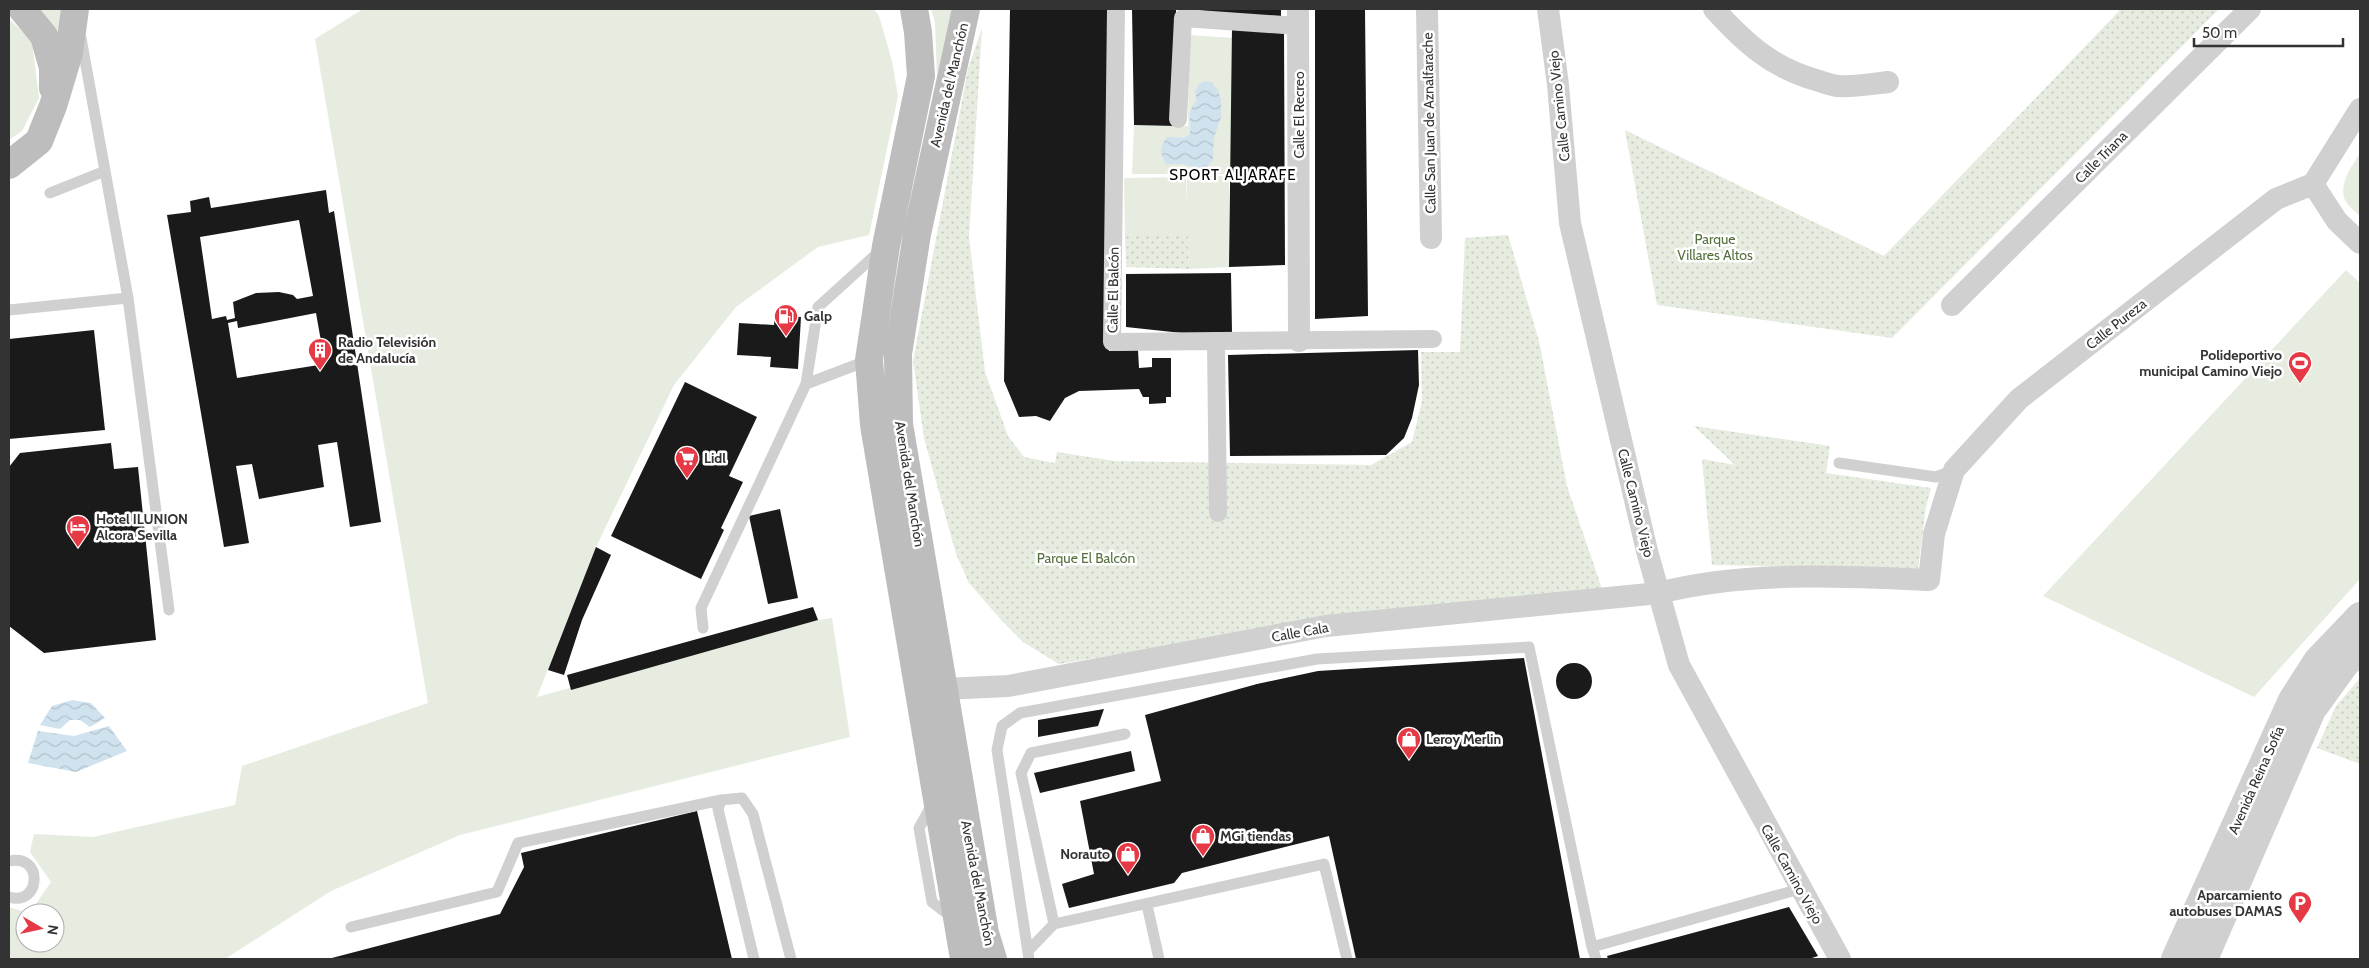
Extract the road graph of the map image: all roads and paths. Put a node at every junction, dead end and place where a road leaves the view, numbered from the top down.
1 (22, 9) edge
2 (75, 9) edge
3 (914, 9) edge
4 (966, 9) edge
5 (1116, 9) edge
6 (1427, 9) edge
7 (1548, 9) edge
8 (1714, 9) edge
9 (2250, 9) edge
10 (1298, 17) edge
11 (1888, 82) dead end
12 (54, 106) junction
13 (2360, 109) edge
14 (1178, 119) dead end
15 (9, 165) edge
16 (105, 171) junction
17 (2313, 184) junction
18 (50, 194) dead end
19 (1431, 238) dead end
20 (2360, 243) edge
21 (886, 246) junction
22 (128, 298) junction
23 (1952, 305) dead end
24 (9, 310) edge
25 (1432, 339) dead end
26 (1216, 341) junction
27 (1299, 341) junction
28 (869, 360) junction
29 (806, 384) junction
30 (1839, 463) dead end
31 (1954, 470) junction
32 (1218, 513) dead end
33 (1929, 580) joint
34 (1658, 593) junction
35 (168, 610) dead end
36 (2360, 616) edge
37 (702, 628) dead end
38 (2360, 650) edge
39 (944, 689) junction
40 (1125, 734) dead end
41 (1021, 773) junction
42 (1000, 775) junction
43 (721, 800) junction
44 (9, 861) edge
45 (1800, 889) junction
46 (9, 898) edge
47 (1147, 905) junction
48 (1054, 924) junction
49 (351, 928) dead end
50 (1592, 947) junction
51 (1028, 955) edge
52 (754, 959) edge
53 (791, 959) edge
54 (964, 959) edge
55 (993, 959) edge
56 (1159, 959) edge
57 (1347, 959) edge
58 (1596, 959) edge
59 (1840, 959) edge
60 (2175, 959) edge
61 (2204, 959) edge

1 - 12 main road
2 - 12 main road
2 - 16 lane
3 - 21 main road, Avenida del Manchón
4 - 39 main road, Avenida del Manchón
5 - 26 street, Calle El Balcón
6 - 19 street, Calle San Juan de Aznalfarache
7 - 34 street, Calle Camino Viejo
8 - 11 street
9 - 23 street, Calle Triana
10 - 14 street
10 - 27 street, Calle El Recreo
12 - 15 main road
13 - 17 street
16 - 18 lane
16 - 22 lane
17 - 20 street
17 - 31 street, Calle Pureza
21 - 28 main road, Avenida del Manchón
21 - 29 lane
22 - 24 lane
22 - 35 lane
25 - 27 street, Calle El Balcón
26 - 27 street, Calle El Balcón
26 - 32 street
28 - 29 lane
28 - 54 main road, Avenida del Manchón
29 - 37 lane
30 - 31 lane
31 - 33 street, Calle Pureza
33 - 34 street, Calle Cala
34 - 39 street, Calle Cala
34 - 45 street, Calle Camino Viejo
36 - 60 street, Avenida Reina Sofía
38 - 61 street, Avenida Reina Sofía
39 - 55 main road, Avenida del Manchón
40 - 41 lane
41 - 42 lane
41 - 48 lane
42 - 50 lane
42 - 51 lane
43 - 49 lane
43 - 52 lane
43 - 53 lane
44 - 46 lane
45 - 50 lane
45 - 59 street, Calle Camino Viejo
47 - 48 lane
47 - 56 lane
47 - 57 lane
48 - 51 lane
50 - 58 lane

